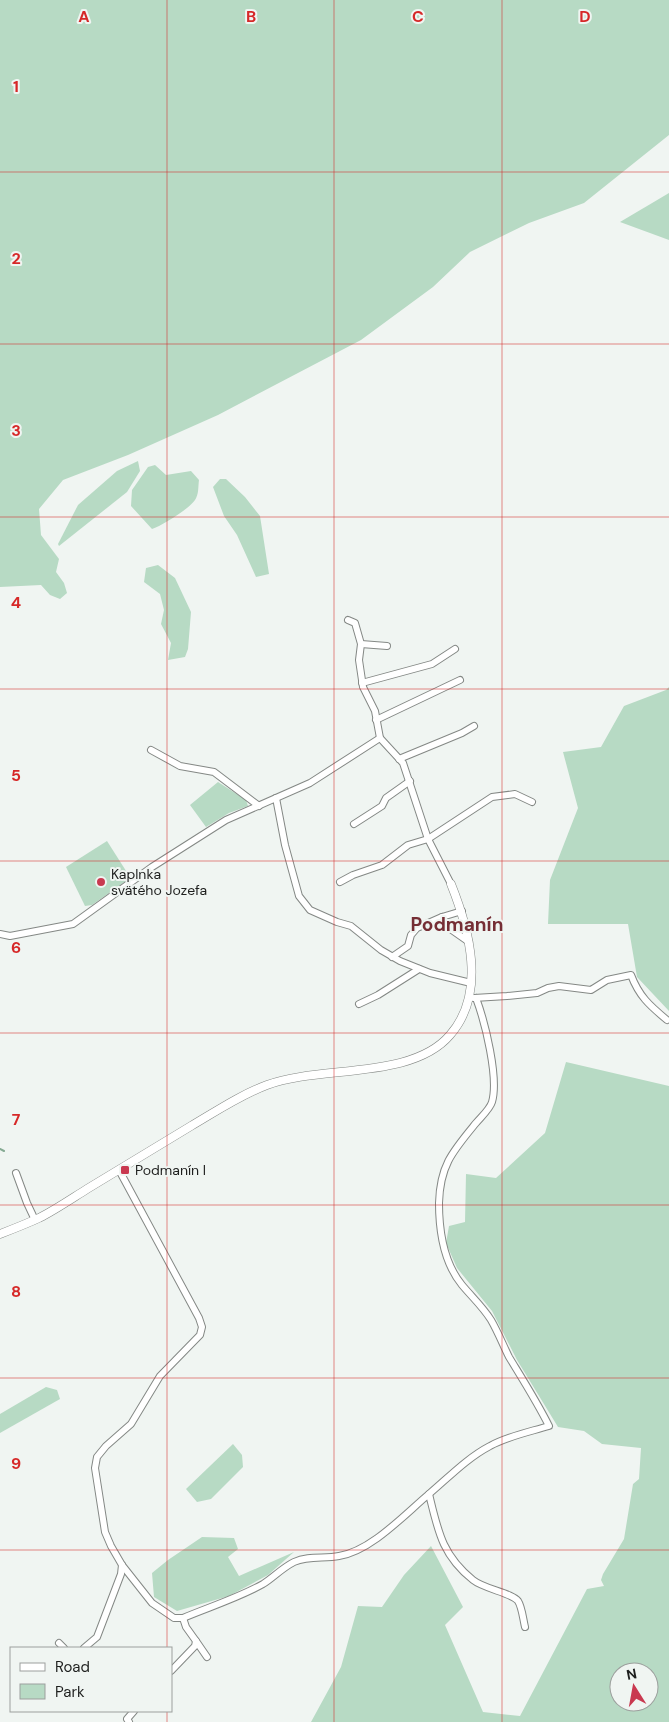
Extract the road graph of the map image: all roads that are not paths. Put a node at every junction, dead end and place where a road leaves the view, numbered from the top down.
1 (348, 620) dead end
2 (361, 644) junction
3 (387, 646) dead end
4 (455, 649) dead end
5 (460, 680) dead end
6 (362, 683) junction
7 (376, 720) junction
8 (474, 726) dead end
9 (380, 738) junction
10 (151, 750) dead end
11 (400, 759) junction
12 (410, 781) junction
13 (276, 798) junction
14 (532, 802) dead end
15 (259, 806) junction
16 (354, 824) dead end
17 (428, 840) junction
18 (340, 882) dead end
19 (451, 884) joint
20 (462, 911) junction
21 (442, 917) junction
22 (0, 934) edge
23 (10, 936) junction
24 (0, 939) edge
25 (469, 942) junction
26 (392, 957) junction
27 (418, 969) junction
28 (471, 983) junction
29 (473, 998) junction
30 (358, 1004) dead end
31 (667, 1020) dead end
32 (118, 1170) junction
33 (16, 1173) dead end
34 (35, 1220) junction
35 (0, 1234) edge
36 (429, 1494) junction
37 (122, 1565) junction
38 (183, 1618) junction
39 (525, 1626) dead end
40 (196, 1641) junction
41 (85, 1647) edge
42 (207, 1657) dead end
43 (172, 1670) edge
44 (133, 1712) edge
45 (129, 1722) edge

1 - 2 street
2 - 3 street
2 - 6 street
4 - 6 street
5 - 7 street
6 - 7 street
7 - 9 street
8 - 11 street
9 - 11 street
9 - 13 street
10 - 15 street
11 - 12 street
12 - 16 street
12 - 17 street
13 - 15 street
13 - 26 street
14 - 17 street
15 - 23 street
17 - 18 street
17 - 19 street
19 - 20 street
20 - 21 street
20 - 25 street
21 - 25 street
21 - 26 street
22 - 23 street
23 - 24 street
25 - 28 street
26 - 27 street
27 - 28 street
27 - 30 street
28 - 29 street
29 - 31 street
29 - 32 street
29 - 36 street
32 - 34 street
32 - 37 street
33 - 34 street
34 - 35 street
36 - 38 street
36 - 39 street
37 - 38 street
37 - 41 street
38 - 40 street
40 - 42 street
40 - 43 street
44 - 45 street

